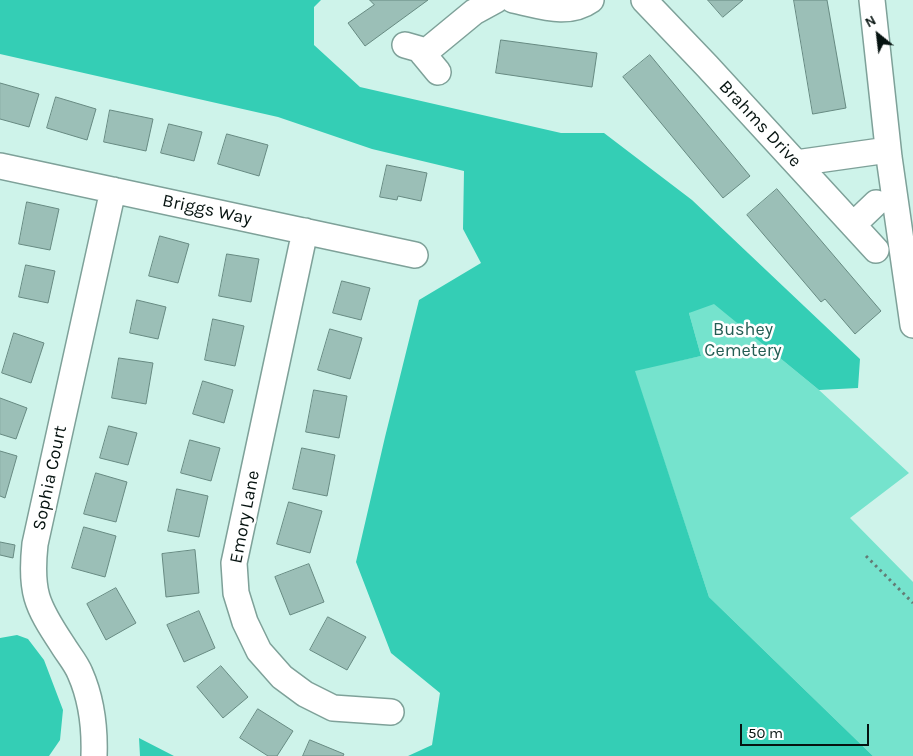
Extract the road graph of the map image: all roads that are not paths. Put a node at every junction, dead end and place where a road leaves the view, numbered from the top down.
1 (496, 0) edge
2 (513, 0) edge
3 (591, 0) edge
4 (644, 0) edge
5 (872, 0) edge
6 (422, 57) dead end
7 (888, 150) junction
8 (796, 163) junction
9 (0, 166) edge
10 (114, 190) junction
11 (876, 203) dead end
12 (853, 225) junction
13 (305, 231) junction
14 (876, 250) dead end
15 (415, 255) dead end
16 (913, 325) edge
17 (391, 712) dead end
18 (94, 756) edge

1 - 6 street
2 - 3 street
4 - 8 street, Brahms Drive
5 - 7 street
7 - 8 street
7 - 16 street
8 - 12 street, Brahms Drive
9 - 10 street, Briggs Way
10 - 13 street, Briggs Way
10 - 18 street, Sophia Court
11 - 12 street
12 - 14 street, Brahms Drive
13 - 15 street, Briggs Way
13 - 17 street, Emory Lane

